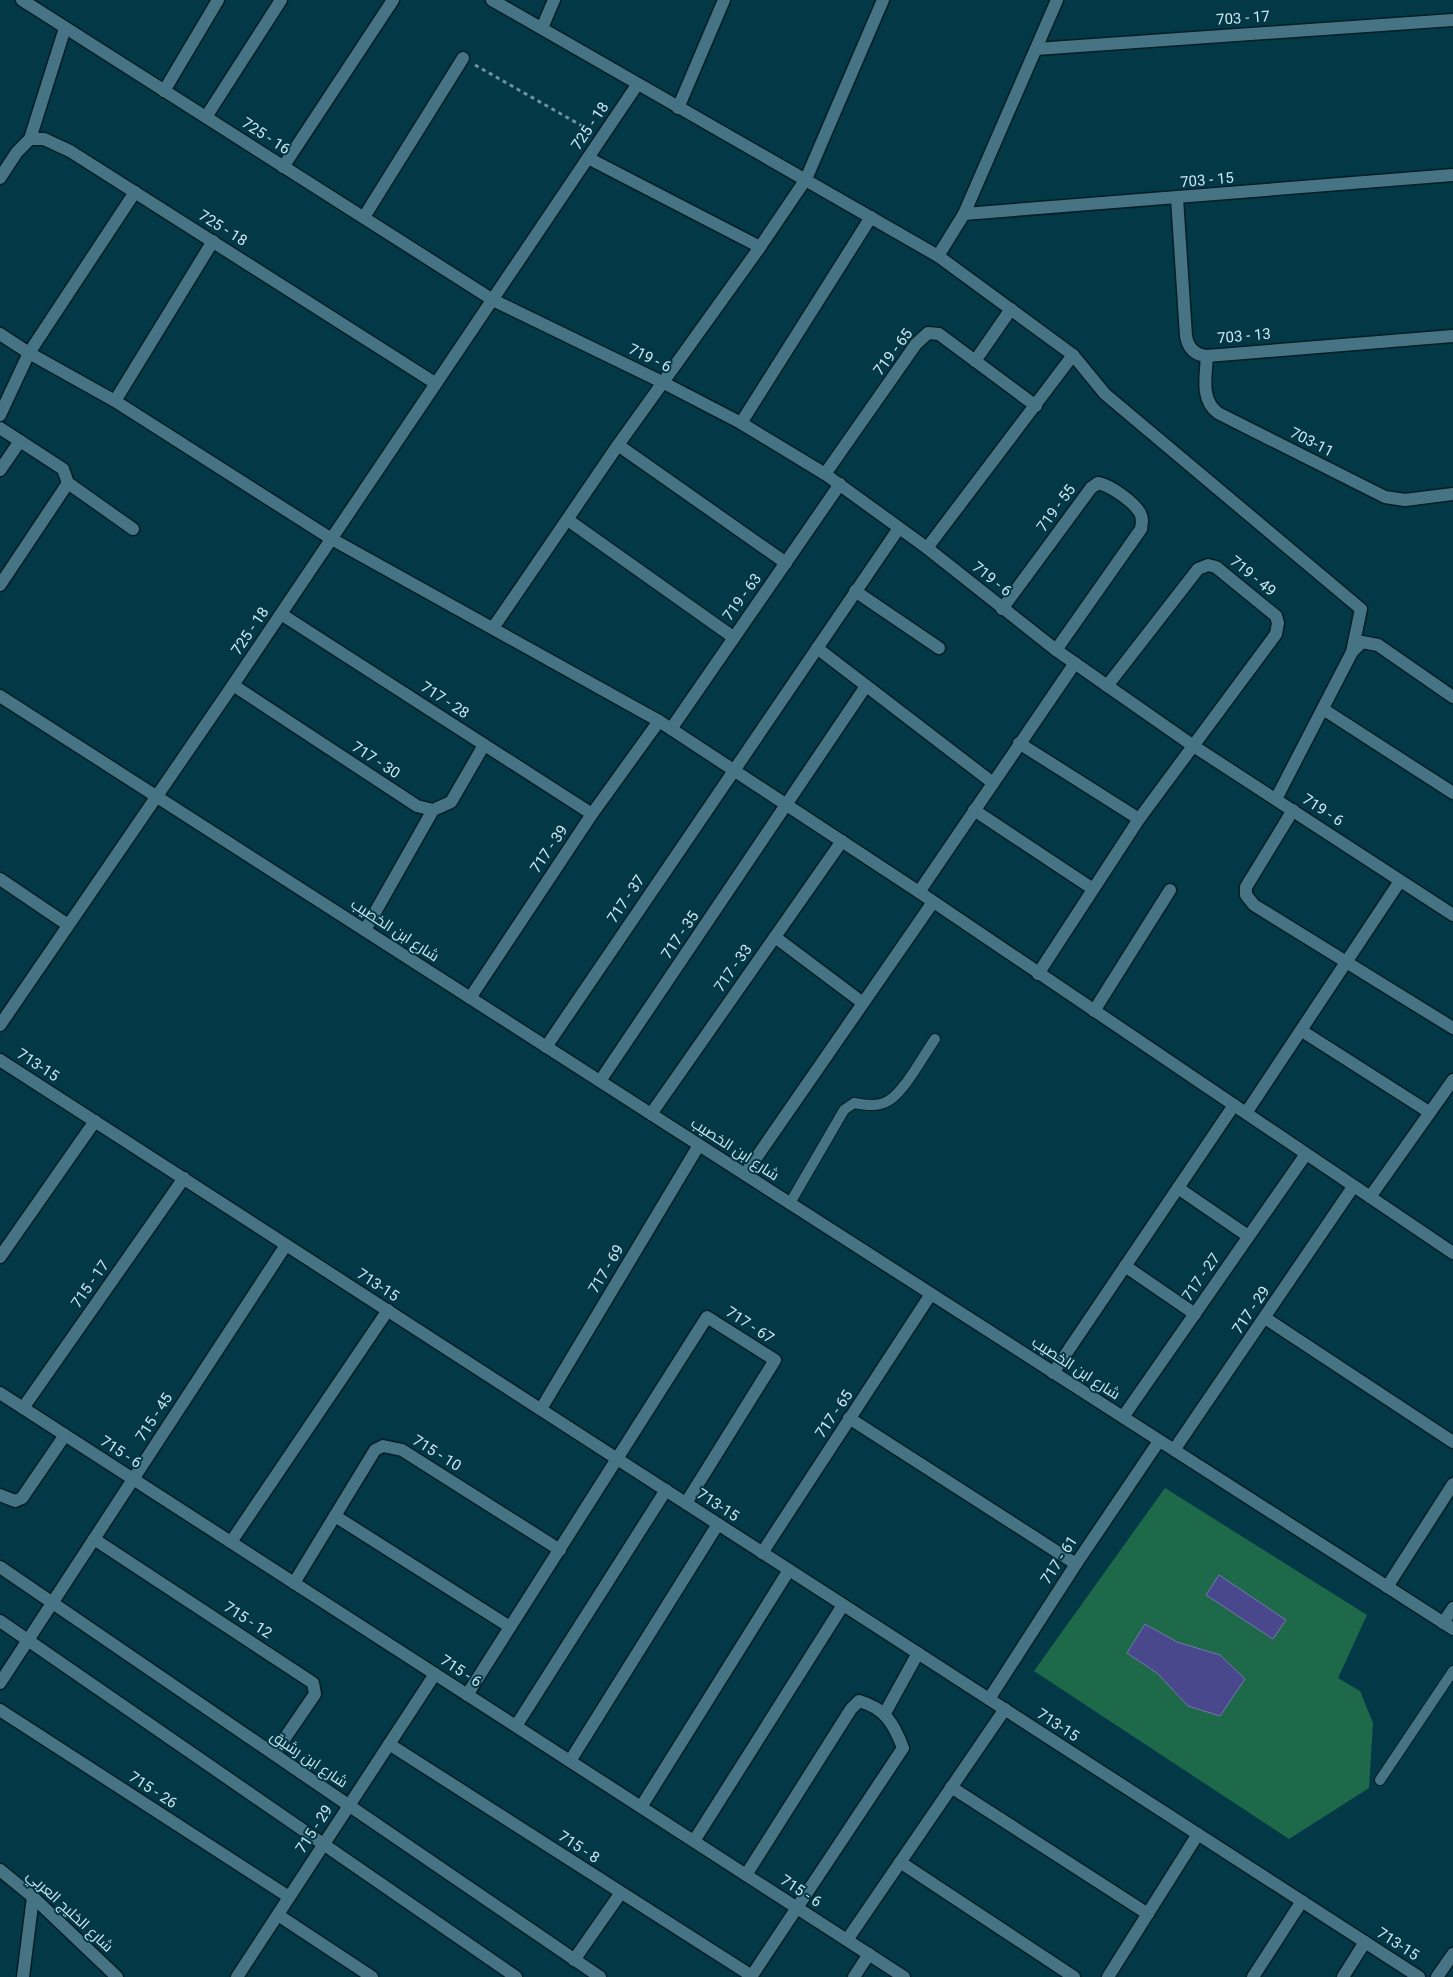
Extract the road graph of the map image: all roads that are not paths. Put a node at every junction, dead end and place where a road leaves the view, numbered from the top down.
1 (22, 0) edge
2 (218, 0) edge
3 (281, 0) edge
4 (393, 0) edge
5 (492, 0) edge
6 (554, 0) edge
7 (724, 0) edge
8 (883, 0) edge
9 (1056, 0) edge
10 (1453, 20) edge
11 (65, 28) junction
12 (542, 28) junction
13 (1036, 49) junction
14 (462, 58) road end
15 (637, 85) junction
16 (164, 91) junction
17 (678, 108) junction
18 (206, 117) junction
19 (30, 139) junction
20 (588, 158) junction
21 (283, 167) junction
22 (1453, 175) edge
23 (0, 178) edge
24 (806, 179) junction
25 (135, 192) junction
26 (1177, 198) junction
27 (964, 214) junction
28 (364, 217) junction
29 (871, 217) junction
30 (213, 241) junction
31 (760, 247) junction
32 (938, 256) junction
33 (493, 300) junction
34 (1011, 309) junction
35 (0, 334) edge
36 (1453, 336) edge
37 (29, 353) junction
38 (1073, 355) junction
39 (1207, 356) junction
40 (975, 361) junction
41 (435, 383) junction
42 (664, 383) junction
43 (115, 401) junction
44 (1036, 406) junction
45 (0, 415) edge
46 (741, 423) junction
47 (0, 428) edge
48 (20, 441) junction
49 (618, 445) junction
50 (0, 470) edge
51 (825, 474) junction
52 (68, 483) junction
53 (840, 484) junction
54 (1453, 494) edge
55 (568, 520) junction
56 (133, 528) dead end
57 (899, 528) junction
58 (330, 538) junction
59 (927, 548) junction
60 (786, 563) junction
61 (0, 585) edge
62 (855, 591) junction
63 (1002, 609) junction
64 (281, 614) junction
65 (493, 628) junction
66 (733, 637) junction
67 (816, 648) junction
68 (938, 648) dead end
69 (1056, 650) junction
70 (1352, 652) junction
71 (1075, 663) junction
72 (233, 685) junction
73 (866, 686) junction
74 (1107, 686) junction
75 (0, 696) edge
76 (1453, 697) edge
77 (1322, 709) junction
78 (659, 721) junction
79 (671, 729) junction
80 (1019, 742) junction
81 (484, 745) junction
82 (1192, 745) junction
83 (733, 770) junction
84 (993, 783) junction
85 (1453, 793) edge
86 (156, 795) junction
87 (1276, 799) junction
88 (787, 806) junction
89 (433, 810) junction
90 (974, 810) junction
91 (1293, 810) junction
92 (592, 814) junction
93 (1139, 819) junction
94 (842, 841) junction
95 (0, 879) edge
96 (1400, 881) junction
97 (1093, 889) junction
98 (1170, 890) dead end
99 (919, 892) junction
100 (933, 902) junction
101 (1453, 915) edge
102 (68, 924) junction
103 (365, 930) junction
104 (775, 937) junction
105 (1348, 962) junction
106 (1038, 974) junction
107 (470, 998) junction
108 (863, 1003) junction
109 (1094, 1011) junction
110 (0, 1026) edge
111 (1453, 1028) edge
112 (1302, 1031) junction
113 (935, 1039) dead end
114 (546, 1046) junction
115 (0, 1060) edge
116 (1453, 1080) edge
117 (600, 1081) junction
118 (1234, 1105) junction
119 (1429, 1112) junction
120 (1246, 1113) junction
121 (651, 1114) junction
122 (95, 1121) junction
123 (699, 1145) junction
124 (1306, 1154) junction
125 (745, 1174) junction
126 (184, 1178) junction
127 (1353, 1186) junction
128 (1178, 1188) junction
129 (1370, 1197) junction
130 (790, 1203) junction
131 (1248, 1236) junction
132 (286, 1245) junction
133 (1453, 1253) edge
134 (0, 1257) edge
135 (1125, 1266) junction
136 (931, 1294) junction
137 (388, 1310) junction
138 (1195, 1314) junction
139 (1265, 1318) junction
140 (1054, 1373) junction
141 (0, 1393) edge
142 (23, 1408) junction
143 (541, 1409) junction
144 (1123, 1417) junction
145 (849, 1418) junction
146 (65, 1435) junction
147 (1160, 1441) junction
148 (1453, 1442) edge
149 (1174, 1450) junction
150 (618, 1459) junction
151 (133, 1479) junction
152 (1453, 1484) edge
153 (666, 1490) junction
154 (0, 1495) edge
155 (686, 1503) junction
156 (335, 1516) junction
157 (718, 1524) junction
158 (94, 1539) junction
159 (230, 1542) junction
160 (560, 1550) junction
161 (762, 1553) junction
162 (1076, 1564) junction
163 (0, 1567) edge
164 (789, 1570) junction
165 (294, 1583) junction
166 (1387, 1587) junction
167 (52, 1603) junction
168 (843, 1605) junction
169 (1453, 1608) edge
170 (0, 1621) edge
171 (1448, 1626) edge
172 (510, 1627) junction
173 (28, 1640) junction
174 (918, 1653) junction
175 (1453, 1672) edge
176 (435, 1674) junction
177 (0, 1682) edge
178 (467, 1695) junction
179 (989, 1699) junction
180 (1004, 1709) junction
181 (0, 1710) edge
182 (886, 1713) junction
183 (516, 1726) junction
184 (389, 1744) junction
185 (274, 1754) junction
186 (570, 1761) junction
187 (1380, 1780) dead end
188 (951, 1787) junction
189 (349, 1806) junction
190 (641, 1807) junction
191 (1198, 1834) junction
192 (694, 1841) junction
193 (324, 1844) junction
194 (900, 1862) junction
195 (1, 1873) edge
196 (746, 1875) junction
197 (620, 1894) junction
198 (33, 1897) junction
199 (289, 1897) junction
200 (1302, 1902) junction
201 (798, 1908) junction
202 (1148, 1914) junction
203 (278, 1915) junction
204 (847, 1940) junction
205 (1365, 1942) junction
206 (869, 1954) junction
207 (1453, 1954) edge
208 (574, 1960) junction
209 (23, 1977) edge
210 (117, 1977) edge
211 (237, 1977) edge
212 (372, 1977) edge
213 (516, 1977) edge
214 (600, 1977) edge
215 (751, 1977) edge
216 (854, 1977) edge
217 (904, 1977) edge
218 (1074, 1977) edge
219 (1108, 1977) edge
220 (1253, 1977) edge
221 (1343, 1977) edge
222 (1419, 1977) edge
223 (1437, 1977) edge

1 - 11 street, 725 - 16
2 - 16 street
3 - 18 street
4 - 21 street
5 - 12 street
6 - 12 street
7 - 17 street
8 - 24 street
9 - 13 street
10 - 13 street, 703 - 17
11 - 16 street, 725 - 16
11 - 19 street
12 - 15 street
13 - 27 street
14 - 28 street
15 - 17 street
15 - 20 street, 725 - 18
16 - 18 street, 725 - 16
17 - 24 street
18 - 21 street, 725 - 16
19 - 23 street
19 - 25 street, 725 - 18
20 - 31 street
20 - 33 street, 725 - 18
21 - 28 street, 725 - 16
22 - 26 street, 703 - 15
24 - 29 street
24 - 31 street
25 - 30 street, 725 - 18
25 - 37 street
26 - 27 street, 703 - 15
26 - 39 street, 703 - 13
27 - 32 street
28 - 33 street, 725 - 16
29 - 32 street
29 - 46 street
30 - 41 street, 725 - 18
30 - 43 street
31 - 42 street
32 - 34 street
33 - 41 street, 725 - 18
33 - 42 street, 719 - 6
34 - 38 street
34 - 40 street
35 - 37 street
36 - 39 street, 703 - 13
37 - 43 street
37 - 45 street
38 - 44 street
38 - 70 street
39 - 54 street, 703-11
40 - 44 street, 719 - 65
40 - 51 street, 719 - 65
41 - 58 street, 725 - 18
42 - 46 street, 719 - 6
42 - 49 street
43 - 58 street
44 - 59 street
46 - 51 street, 719 - 6
47 - 48 street
48 - 50 street
48 - 52 street
49 - 55 street
49 - 60 street
51 - 53 street, 719 - 6
52 - 56 street
52 - 61 street
53 - 57 street, 719 - 6
53 - 60 street, 719 - 63
55 - 65 street
55 - 66 street
57 - 59 street, 719 - 6
57 - 62 street, 717 - 37
58 - 64 street, 725 - 18
58 - 65 street
59 - 63 street, 719 - 6
60 - 66 street, 719 - 63
62 - 67 street, 717 - 37
62 - 68 street
63 - 69 street, 719 - 6
63 - 69 street, 719 - 55
64 - 72 street, 725 - 18
64 - 81 street, 717 - 28
65 - 78 street
66 - 79 street, 719 - 63
67 - 73 street
67 - 83 street, 717 - 37
69 - 71 street, 719 - 6
70 - 76 street
70 - 77 street
71 - 74 street, 719 - 6
71 - 80 street
72 - 86 street, 725 - 18
72 - 89 street, 717 - 30
73 - 84 street
73 - 88 street, 717 - 35
74 - 82 street, 719 - 6
74 - 82 street, 719 - 49
75 - 86 street, شارع ابن الخصيب
77 - 85 street
77 - 87 street
78 - 79 street
78 - 92 street, 717 - 39
79 - 83 street
80 - 84 street
80 - 93 street
81 - 89 street
81 - 92 street, 717 - 28
82 - 87 street, 719 - 6
82 - 93 street, 719 - 49
83 - 88 street
83 - 114 street, 717 - 37
84 - 90 street
86 - 102 street, 725 - 18
86 - 103 street, شارع ابن الخصيب
87 - 91 street, 719 - 6
88 - 94 street
88 - 117 street, 717 - 35
89 - 103 street
90 - 97 street
90 - 99 street
91 - 96 street, 719 - 6
91 - 105 street
92 - 107 street, 717 - 39
93 - 97 street, 719 - 49
94 - 99 street
94 - 104 street, 717 - 33
95 - 102 street
96 - 101 street, 719 - 6
96 - 105 street
97 - 106 street, 719 - 49
98 - 109 street
99 - 100 street
100 - 106 street
100 - 108 street
102 - 110 street, 725 - 18
103 - 107 street, شارع ابن الخصيب
104 - 108 street
104 - 121 street, 717 - 33
105 - 111 street
105 - 112 street
106 - 109 street
107 - 114 street, شارع ابن الخصيب
108 - 125 street
109 - 118 street
112 - 119 street
112 - 120 street
113 - 130 lane
114 - 117 street, شارع ابن الخصيب
115 - 122 street, 713-15
116 - 119 street
117 - 121 street, شارع ابن الخصيب
118 - 120 street
118 - 128 street
119 - 129 street
120 - 124 street
121 - 123 street, شارع ابن الخصيب
122 - 126 street, 713-15
122 - 134 street
123 - 125 street, شارع ابن الخصيب
123 - 143 street, 717 - 69
124 - 127 street
124 - 131 street, 717 - 27
125 - 130 street, شارع ابن الخصيب
126 - 132 street, 713-15
126 - 142 street, 715 - 17
127 - 129 street
127 - 139 street, 717 - 29
128 - 131 street
128 - 135 street
129 - 133 street
130 - 136 street, شارع ابن الخصيب
131 - 138 street, 717 - 27
132 - 137 street, 713-15
132 - 151 street, 715 - 45
135 - 138 street
135 - 140 street
136 - 140 street, شارع ابن الخصيب
136 - 145 street, 717 - 65
137 - 143 street, 713-15
137 - 159 street
138 - 144 street, 717 - 27
139 - 148 street
139 - 149 street, 717 - 29
140 - 144 street, شارع ابن الخصيب
141 - 142 street, 715 - 6
142 - 146 street, 715 - 6
143 - 150 street, 713-15
144 - 147 street, شارع ابن الخصيب
145 - 161 street, 717 - 65
145 - 162 street
146 - 151 street, 715 - 6
146 - 154 street
147 - 149 street, شارع ابن الخصيب
147 - 162 street, 717 - 61
149 - 166 street, شارع ابن الخصيب
150 - 153 street, 713-15
150 - 155 street, 717 - 67
150 - 160 street
151 - 158 street, 715 - 45
151 - 159 street, 715 - 6
152 - 166 street
153 - 155 street, 713-15
153 - 183 street
155 - 157 street, 713-15
156 - 160 street, 715 - 10
156 - 165 street, 715 - 10
156 - 172 street
157 - 161 street, 713-15
157 - 186 street
158 - 167 street, 715 - 45
158 - 185 street, 715 - 12
159 - 165 street, 715 - 6
160 - 172 street
161 - 164 street, 713-15
162 - 179 street, 717 - 61
163 - 167 street, شارع ابن رشيق
164 - 168 street, 713-15
164 - 190 street
165 - 176 street, 715 - 6
166 - 171 street, شارع ابن الخصيب
167 - 173 street, 715 - 45
167 - 185 street, شارع ابن رشيق
168 - 174 street, 713-15
168 - 192 street
169 - 171 street
170 - 173 street
172 - 178 street
173 - 177 street, 715 - 45
173 - 193 street
174 - 179 street, 713-15
174 - 182 street
175 - 187 lane
176 - 178 street, 715 - 6
176 - 184 street, 715 - 29
178 - 183 street, 715 - 6
179 - 180 street, 713-15
180 - 188 street
180 - 191 street, 713-15
181 - 199 street, 715 - 26
182 - 196 street
182 - 201 street
183 - 186 street, 715 - 6
184 - 189 street, 715 - 29
184 - 197 street, 715 - 8
185 - 189 street, شارع ابن رشيق
186 - 190 street, 715 - 6
188 - 194 street
188 - 202 street
189 - 193 street, 715 - 29
189 - 208 street, شارع ابن رشيق
190 - 192 street, 715 - 6
191 - 200 street, 713-15
191 - 202 street
192 - 196 street, 715 - 6
193 - 199 street, 715 - 29
193 - 213 street
194 - 204 street
194 - 218 street
195 - 198 street, شارع الخليج العربي
196 - 201 street, 715 - 6
197 - 208 street
197 - 215 street, 715 - 8
198 - 209 street
198 - 210 street, شارع الخليج العربي
199 - 203 street, 715 - 29
200 - 205 street, 713-15
200 - 220 street
201 - 204 street, 715 - 6
201 - 215 street
202 - 219 street
203 - 211 street, 715 - 29
203 - 212 street
204 - 206 street, 715 - 6
205 - 221 street
205 - 222 street, 713-15
206 - 216 street
206 - 217 street, 715 - 6
207 - 223 street
208 - 214 street, شارع ابن رشيق

